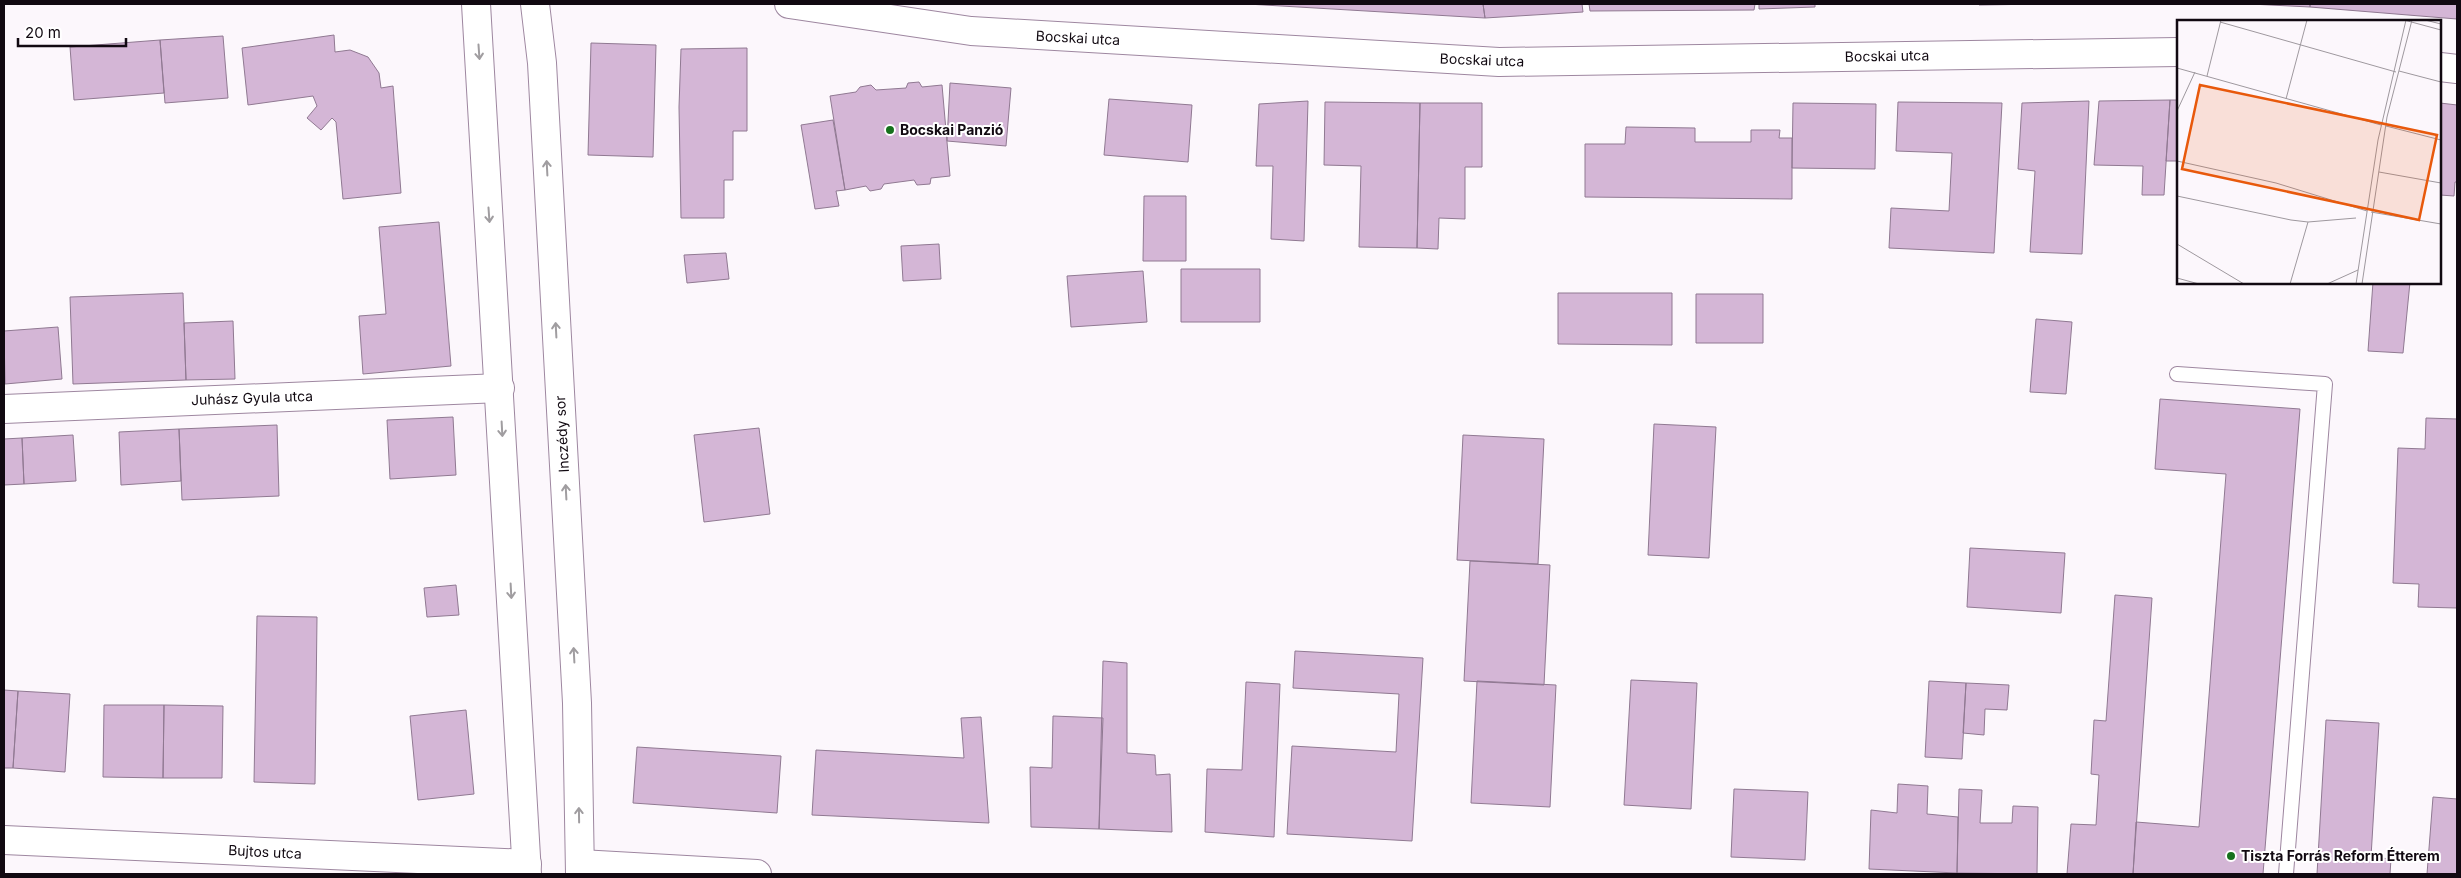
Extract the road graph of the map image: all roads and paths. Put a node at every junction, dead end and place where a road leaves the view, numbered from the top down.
1 (476, 4) edge
2 (535, 4) edge
3 (789, 4) edge
4 (2177, 52) edge
5 (2441, 67) edge
6 (2457, 69) edge
7 (2177, 374) dead end
8 (500, 388) junction
9 (4, 409) edge
10 (4, 840) edge
11 (527, 869) edge
12 (580, 869) edge
13 (757, 874) edge
14 (2286, 874) edge

1 -> 8 street
12 -> 2 street, Inczédy sor
3 - 4 street, Bocskai utca
5 - 6 street
7 - 14 lane
8 - 9 street, Juhász Gyula utca
8 -> 11 street
10 - 11 street, Bujtos utca
12 - 13 street

